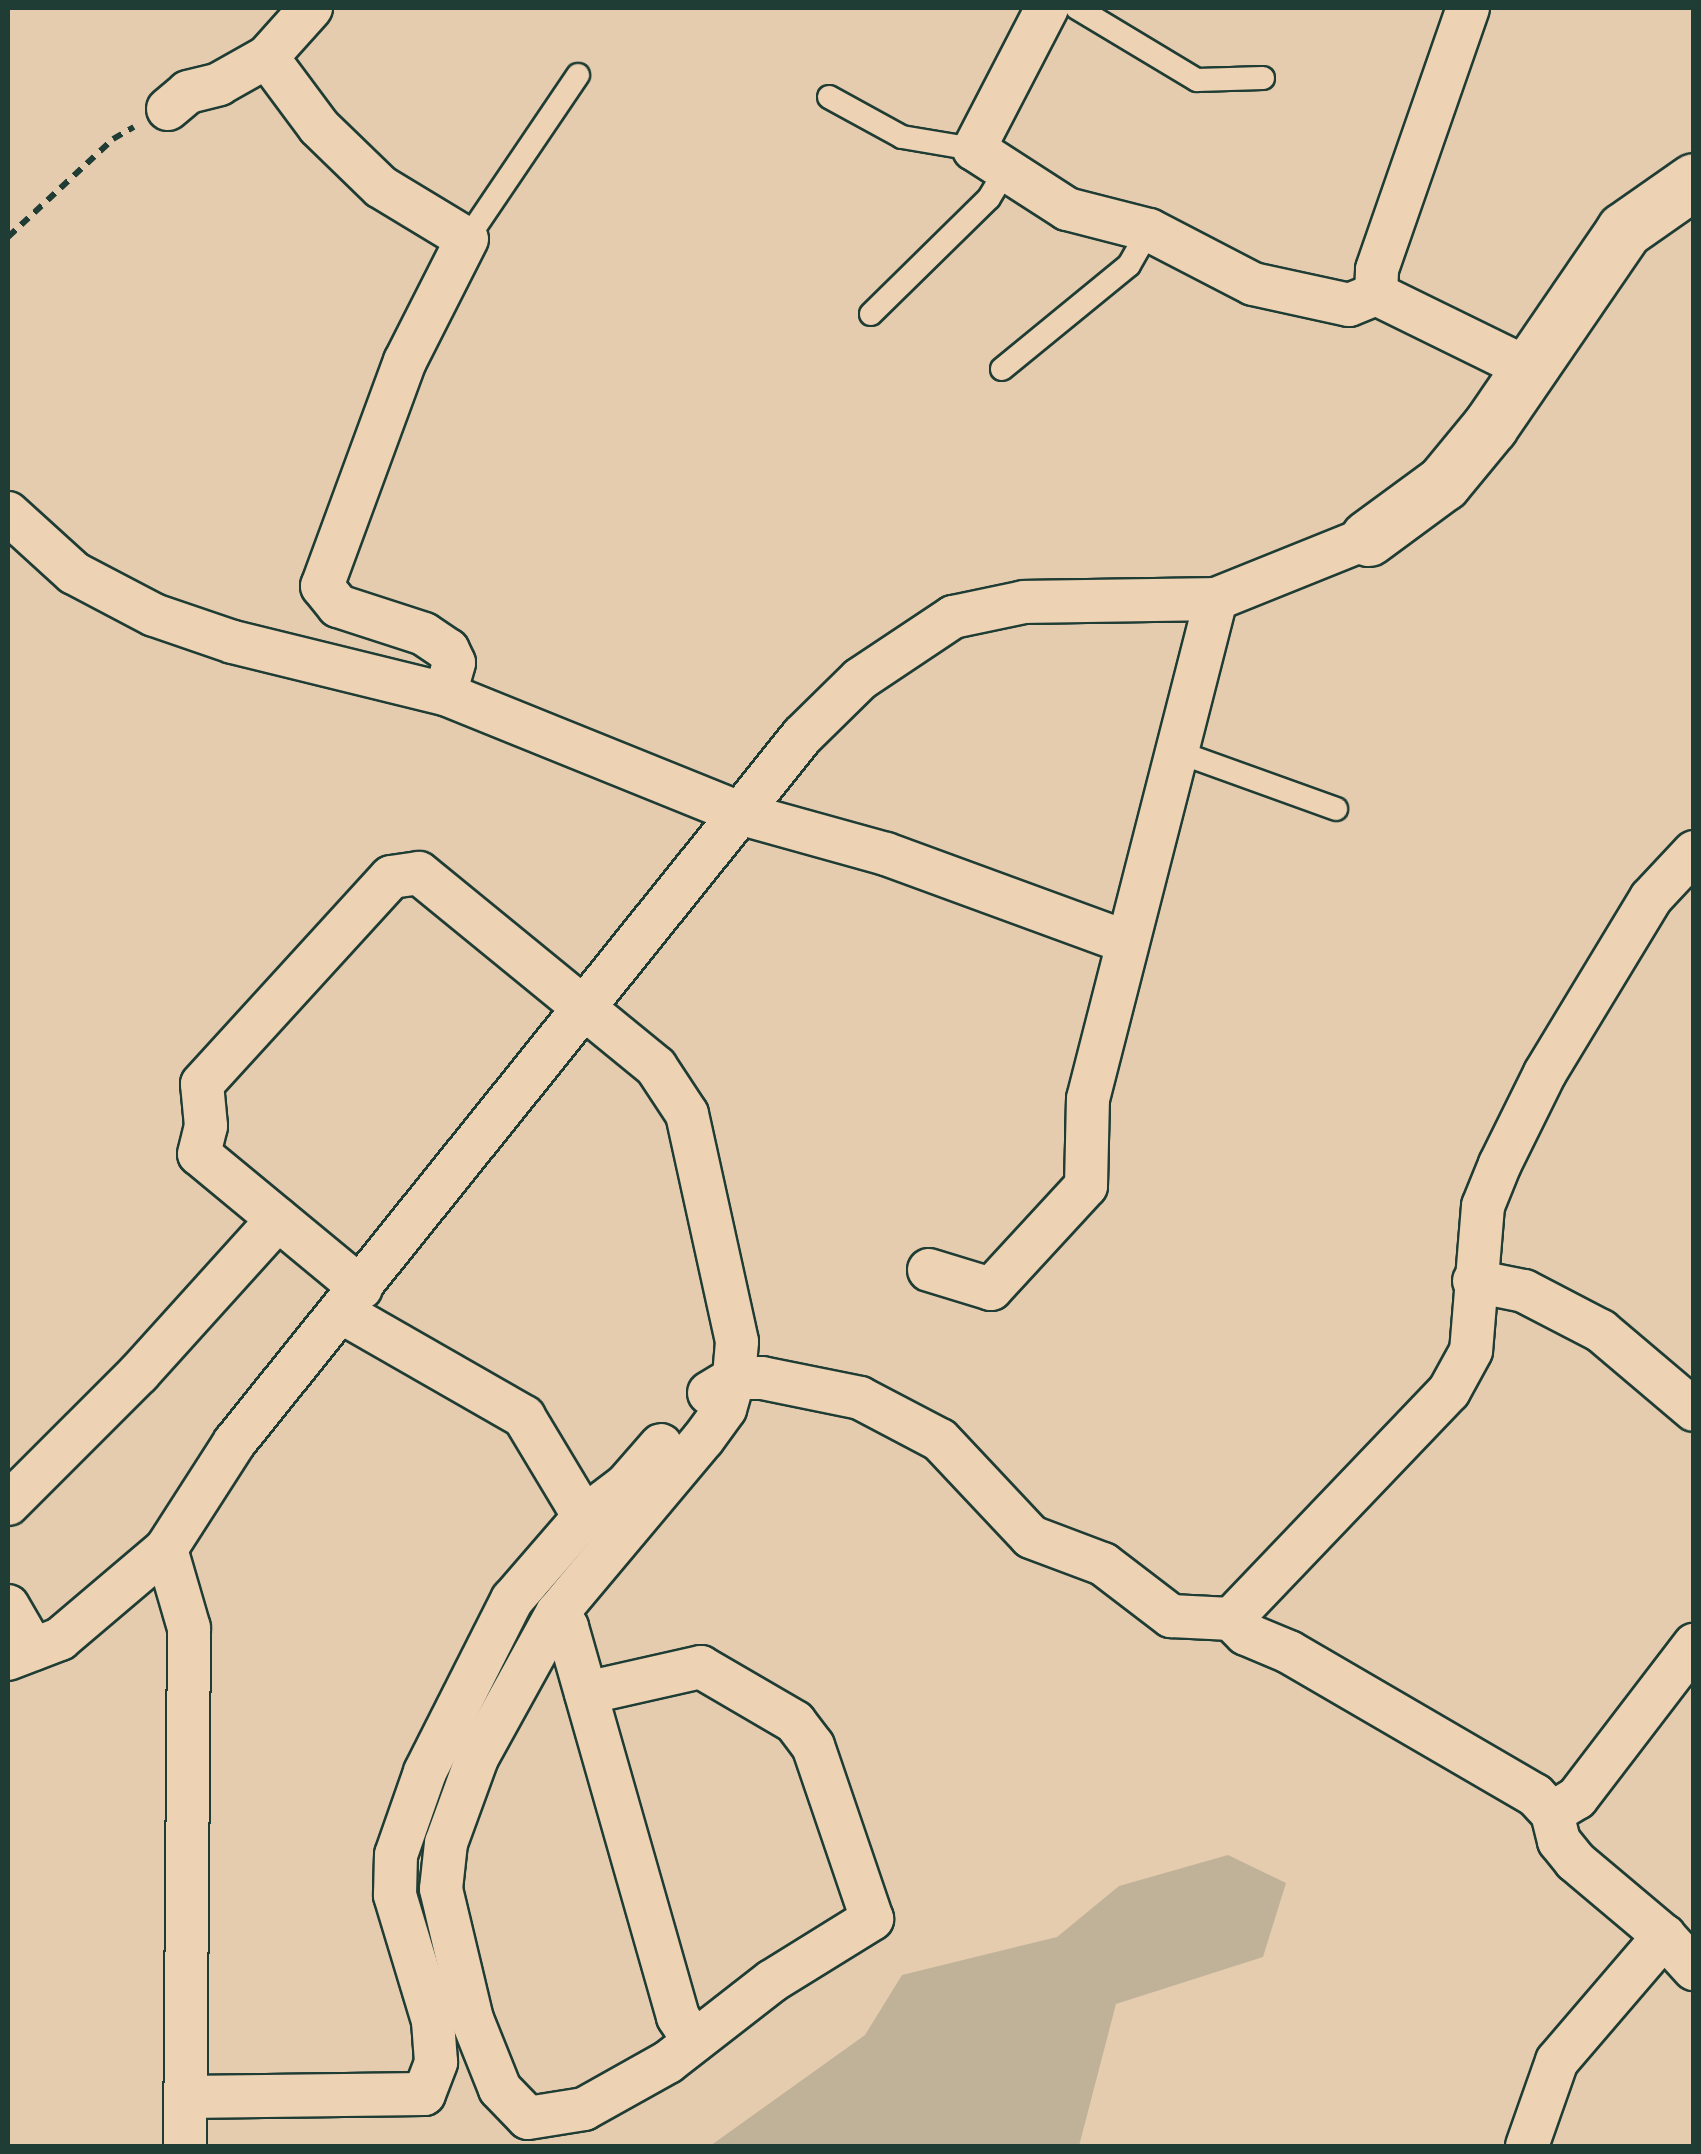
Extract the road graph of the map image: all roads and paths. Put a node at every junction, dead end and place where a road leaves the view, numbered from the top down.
1 (311, 8) edge
2 (1046, 8) edge
3 (1077, 8) edge
4 (1468, 8) edge
5 (266, 57) junction
6 (578, 75) dead end
7 (1263, 78) dead end
8 (829, 97) dead end
9 (168, 109) joint
10 (990, 159) junction
11 (1694, 181) edge
12 (1148, 230) junction
13 (8, 238) edge
14 (467, 239) junction
15 (1376, 294) junction
16 (872, 314) dead end
17 (1002, 369) dead end
18 (1529, 370) junction
19 (8, 513) edge
20 (1368, 538) joint
21 (1216, 600) junction
22 (445, 694) junction
23 (1178, 752) junction
24 (1336, 809) dead end
25 (742, 814) junction
26 (1694, 852) edge
27 (1124, 942) junction
28 (586, 1010) junction
29 (278, 1220) junction
30 (929, 1270) dead end
31 (1474, 1282) junction
32 (351, 1300) junction
33 (734, 1378) junction
34 (1694, 1410) edge
35 (8, 1504) edge
36 (584, 1516) junction
37 (166, 1549) junction
38 (8, 1606) edge
39 (557, 1613) junction
40 (1231, 1619) junction
41 (1694, 1646) edge
42 (20, 1654) edge
43 (586, 1692) junction
44 (1552, 1813) junction
45 (1664, 1936) junction
46 (1694, 1969) edge
47 (694, 2041) junction
48 (185, 2097) junction
49 (185, 2146) edge
50 (1527, 2146) edge

1 - 5 street
2 - 10 street
3 - 7 lane
4 - 15 street
5 - 9 street
5 - 14 street
6 - 14 lane
8 - 10 lane
9 - 13 path
10 - 12 street
10 - 16 lane
11 - 18 street
12 - 15 street
12 - 17 lane
14 - 22 street
15 - 18 street
18 - 20 street
19 - 22 street
20 - 21 street
21 - 23 street
21 - 25 street
22 - 25 street
23 - 24 lane
23 - 27 street
25 - 27 street
25 - 28 street
26 - 31 street
27 - 30 street
28 - 29 street
28 - 32 street
28 - 33 street
29 - 32 street
29 - 35 street
31 - 34 street
31 - 40 street
32 - 36 street
32 - 37 street
33 - 36 street
33 - 39 street
33 - 40 street
36 - 48 street
37 - 42 street
37 - 48 street
38 - 42 street
39 - 43 street
39 - 47 street
40 - 44 street
41 - 44 street
43 - 47 street
43 - 47 street
44 - 45 street
45 - 46 street
45 - 50 street
48 - 49 street

